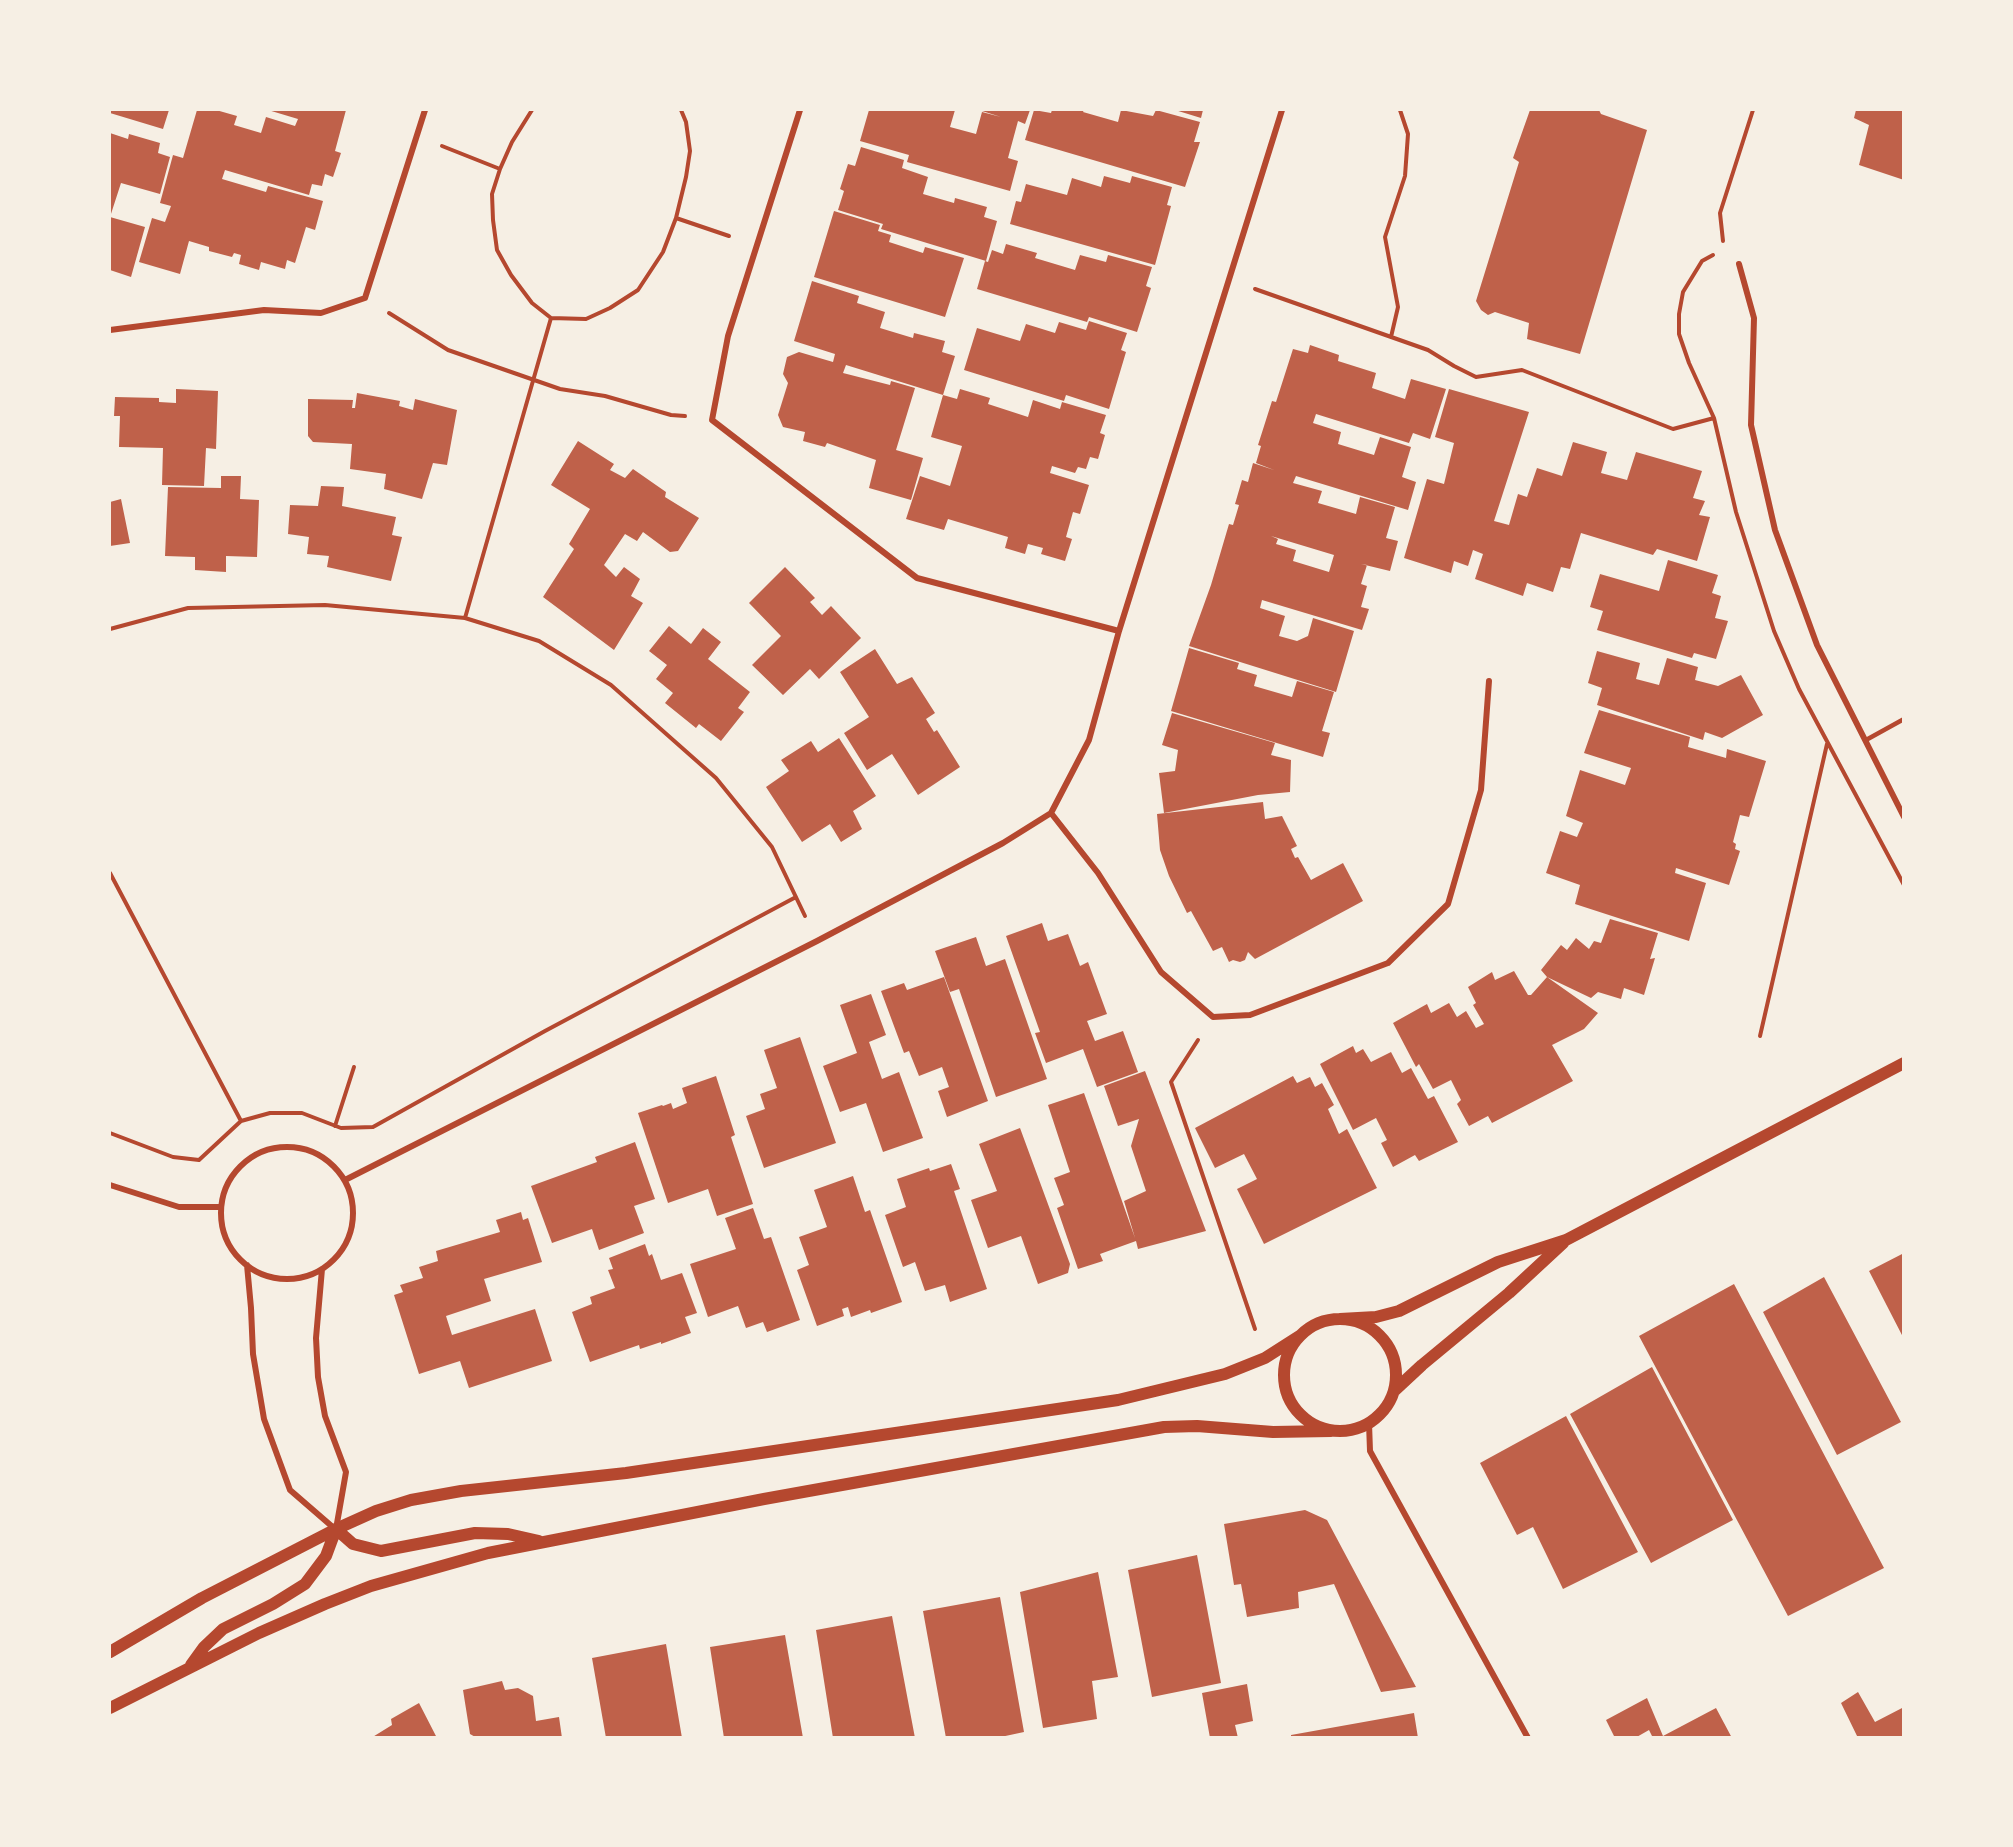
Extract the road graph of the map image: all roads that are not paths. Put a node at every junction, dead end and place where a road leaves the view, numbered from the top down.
1 (425, 110) edge
2 (800, 110) edge
3 (1282, 110) edge
4 (1739, 264) road end
5 (110, 330) edge
6 (1119, 631) junction
7 (1489, 681) dead end
8 (1904, 719) edge
9 (1866, 740) junction
10 (1051, 813) junction
11 (1904, 817) edge
12 (1904, 1063) edge
13 (345, 1180) junction
14 (110, 1185) edge
15 (221, 1207) junction
16 (1566, 1240) junction
17 (247, 1265) junction
18 (322, 1269) junction
19 (1340, 1319) junction
20 (1301, 1335) junction
21 (1394, 1391) junction
22 (1369, 1423) junction
23 (1332, 1431) junction
24 (336, 1529) junction
25 (544, 1542) junction
26 (110, 1652) edge
27 (189, 1668) junction
28 (110, 1708) edge
29 (1528, 1737) edge

1 - 5 street
2 - 6 street
3 - 6 street
4 - 9 street
6 - 10 street
7 - 10 street
8 - 9 lane
9 - 11 street
10 - 13 street
12 - 16 main road
13 - 15 street
13 - 18 street
14 - 15 street
15 - 17 street
16 - 19 main road
16 - 21 main road
17 - 18 street
17 - 24 street
18 - 24 street
19 - 20 main road
19 - 21 main road
20 - 23 main road
20 - 24 main road
21 - 22 main road
22 - 23 main road
22 - 29 street
23 - 25 main road
24 - 25 main road
24 - 26 main road
24 - 27 main road
25 - 27 main road
27 - 28 main road

